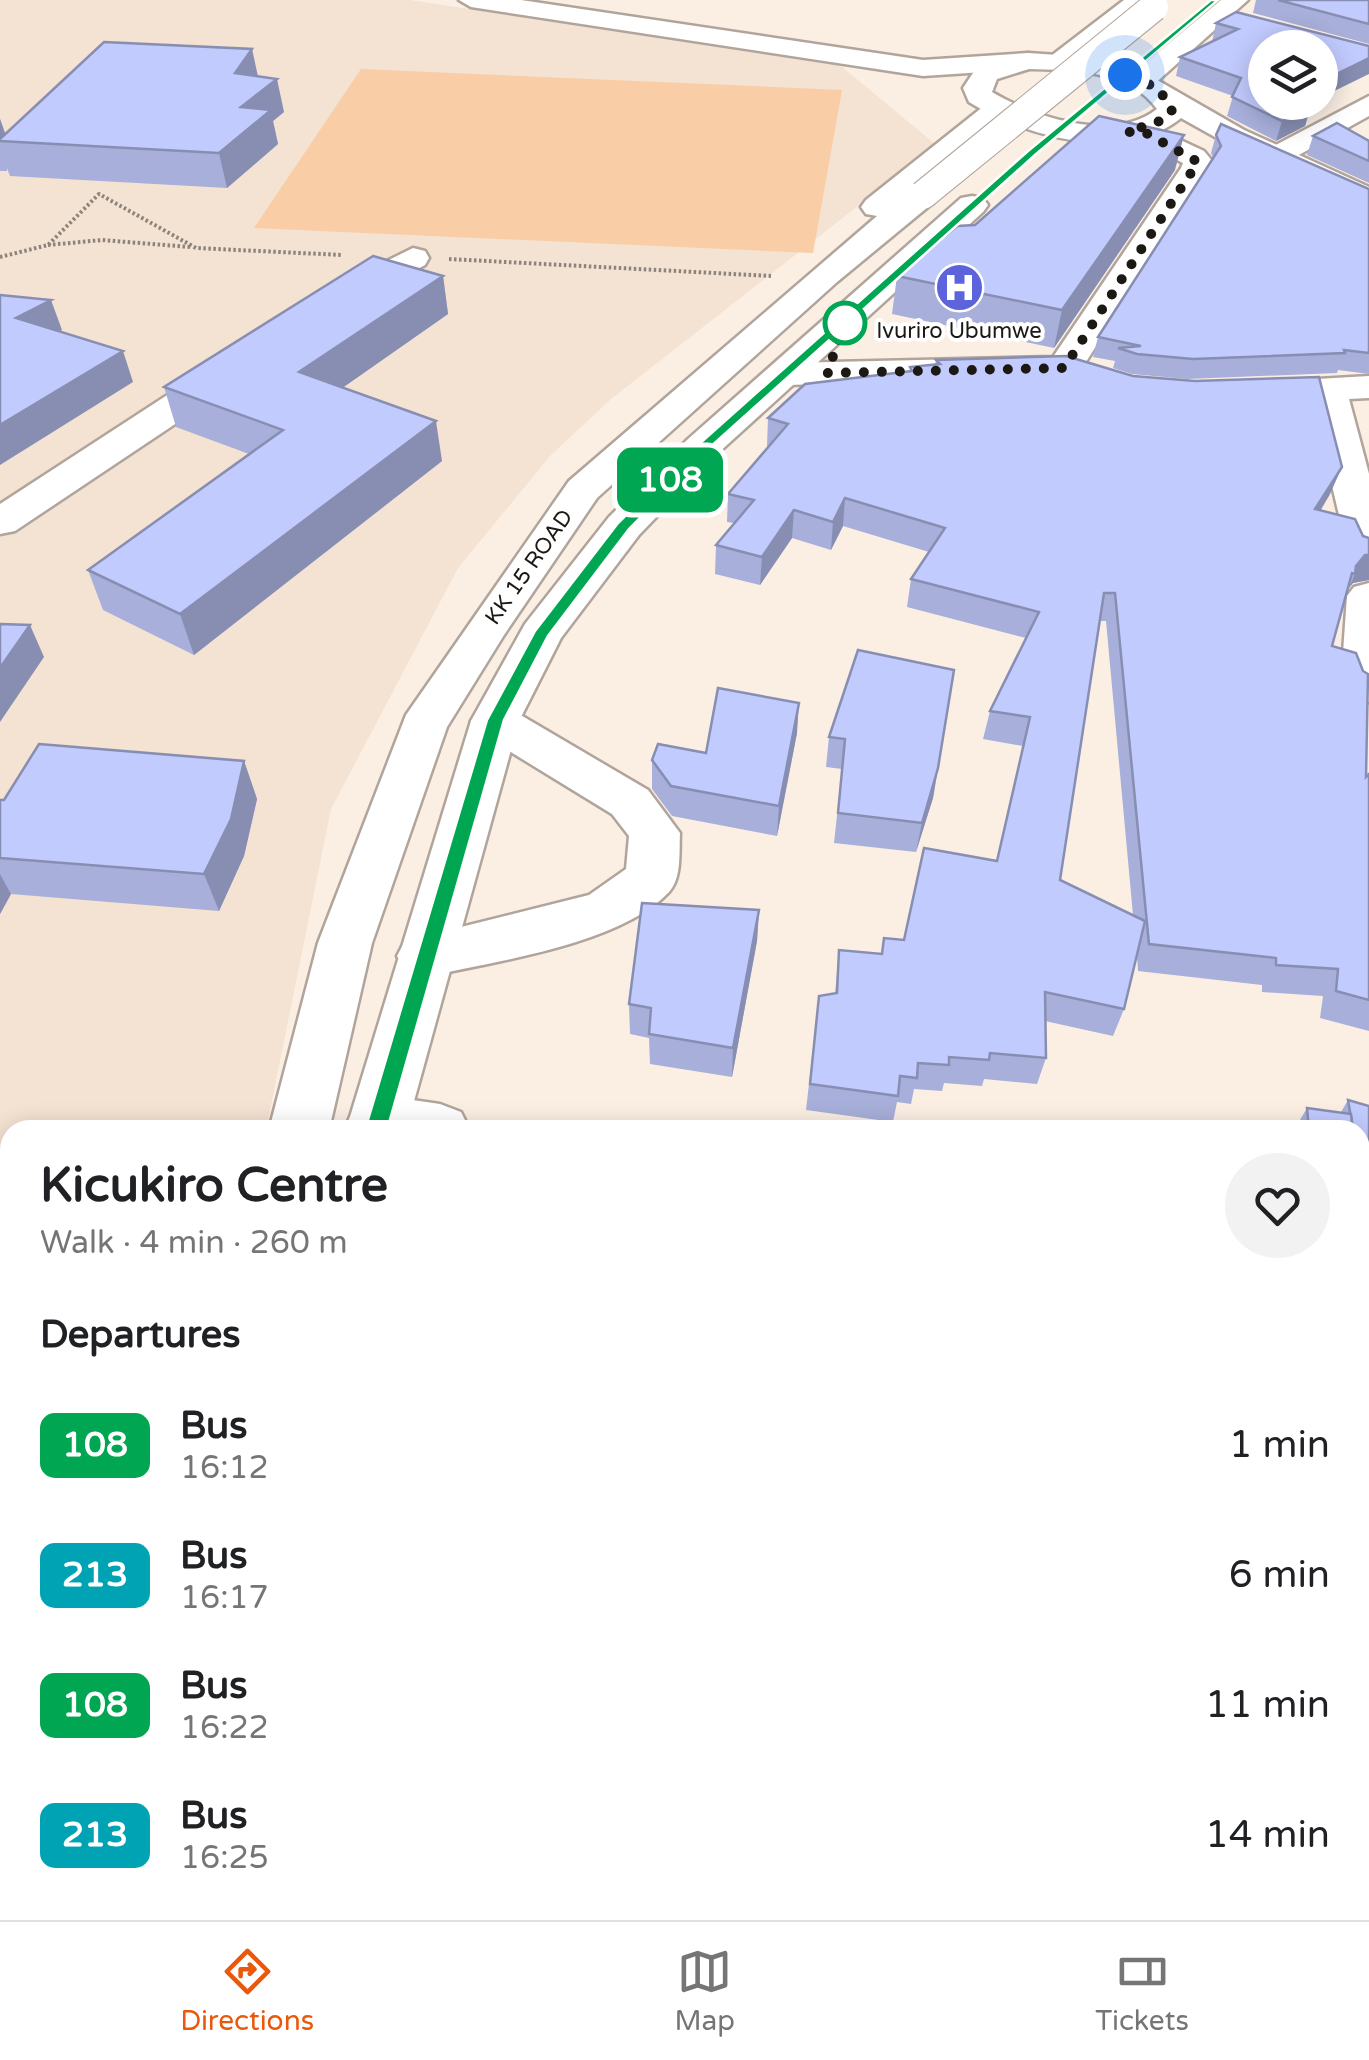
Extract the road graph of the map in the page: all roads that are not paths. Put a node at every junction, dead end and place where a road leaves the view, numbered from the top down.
1 (471, 0) edge
2 (1152, 2) edge
3 (1216, 8) edge
4 (1256, 25) edge
5 (1028, 61) junction
6 (1060, 62) junction
7 (922, 68) junction
8 (1140, 81) junction
9 (1166, 97) junction
10 (989, 102) junction
11 (1369, 104) edge
12 (1096, 108) junction
13 (1136, 132) junction
14 (1234, 136) junction
15 (1047, 155) dead end
16 (1278, 155) junction
17 (1369, 199) edge
18 (988, 202) dead end
19 (413, 258) dead end
20 (312, 316) edge
21 (265, 348) edge
22 (788, 374) junction
23 (698, 386) junction
24 (1369, 387) edge
25 (1328, 389) junction
26 (1220, 394) edge
27 (1361, 480) edge
28 (0, 522) edge
29 (1369, 553) edge
30 (1369, 596) edge
31 (1369, 688) edge
32 (495, 720) junction
33 (424, 956) junction
34 (301, 1120) edge
35 (379, 1120) edge

1 - 7 main road
2 - 6 main road
2 - 23 main road, KK 15 ROAD, bridge
3 - 4 main road
3 - 8 main road
3 - 12 main road
5 - 6 main road
5 - 7 main road
5 - 10 main road
6 - 8 main road
7 - 10 main road
8 - 9 main road
9 - 13 main road
9 - 14 main road
10 - 12 main road
10 - 23 main road
11 - 16 main road
12 - 13 main road
12 - 15 main road
13 - 14 main road
13 - 22 main road
14 - 16 main road
16 - 17 main road
18 - 22 main road, KK 15 ROAD
19 - 20 main road
21 - 28 main road
22 - 32 main road, KK 15 ROAD
23 - 34 main road, KK 15 ROAD
24 - 25 main road
25 - 26 main road
25 - 27 main road
27 - 29 main road
30 - 31 main road
32 - 33 main road, KK 15 ROAD
32 - 33 main road
33 - 35 main road, KK 15 ROAD

